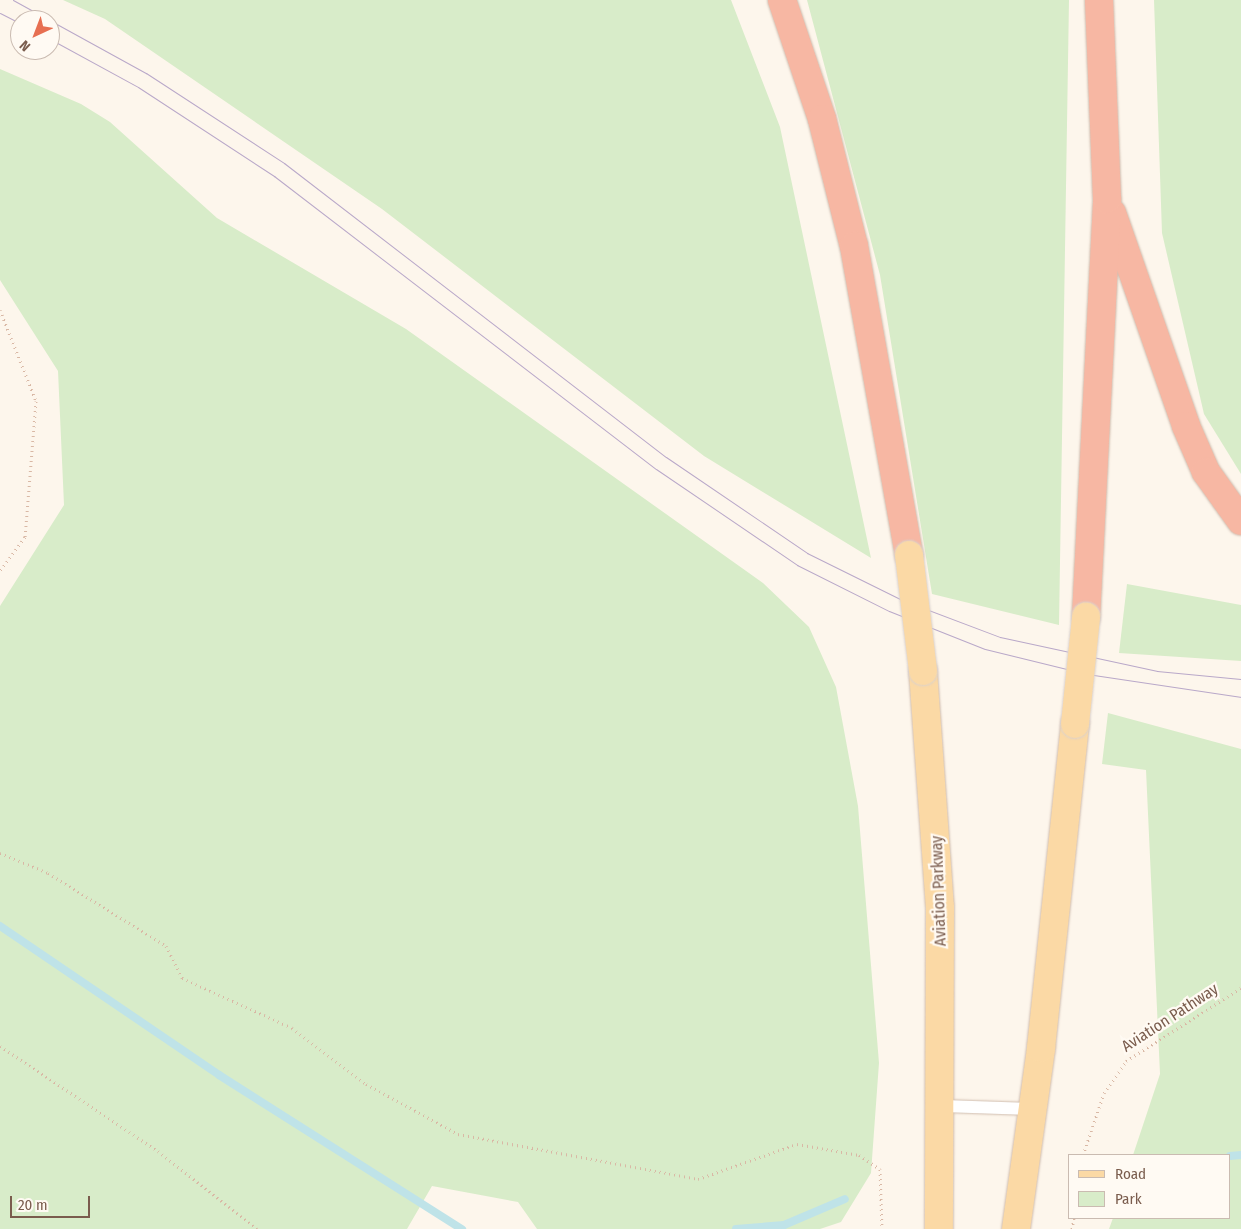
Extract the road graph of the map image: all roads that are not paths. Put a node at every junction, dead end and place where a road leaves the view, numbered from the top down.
1 (782, 0) edge
2 (1100, 0) edge
3 (1108, 199) junction
4 (1241, 521) edge
5 (909, 555) joint
6 (1086, 617) joint
7 (942, 1106) junction
8 (1032, 1109) junction
9 (939, 1229) edge
10 (1016, 1229) edge

1 - 5 highway
2 - 3 highway
3 - 4 highway
3 - 6 highway
5 - 7 main road, Aviation Parkway, bridge
6 - 8 main road, bridge
7 - 8 lane
7 - 9 main road, Aviation Parkway
8 - 10 main road

